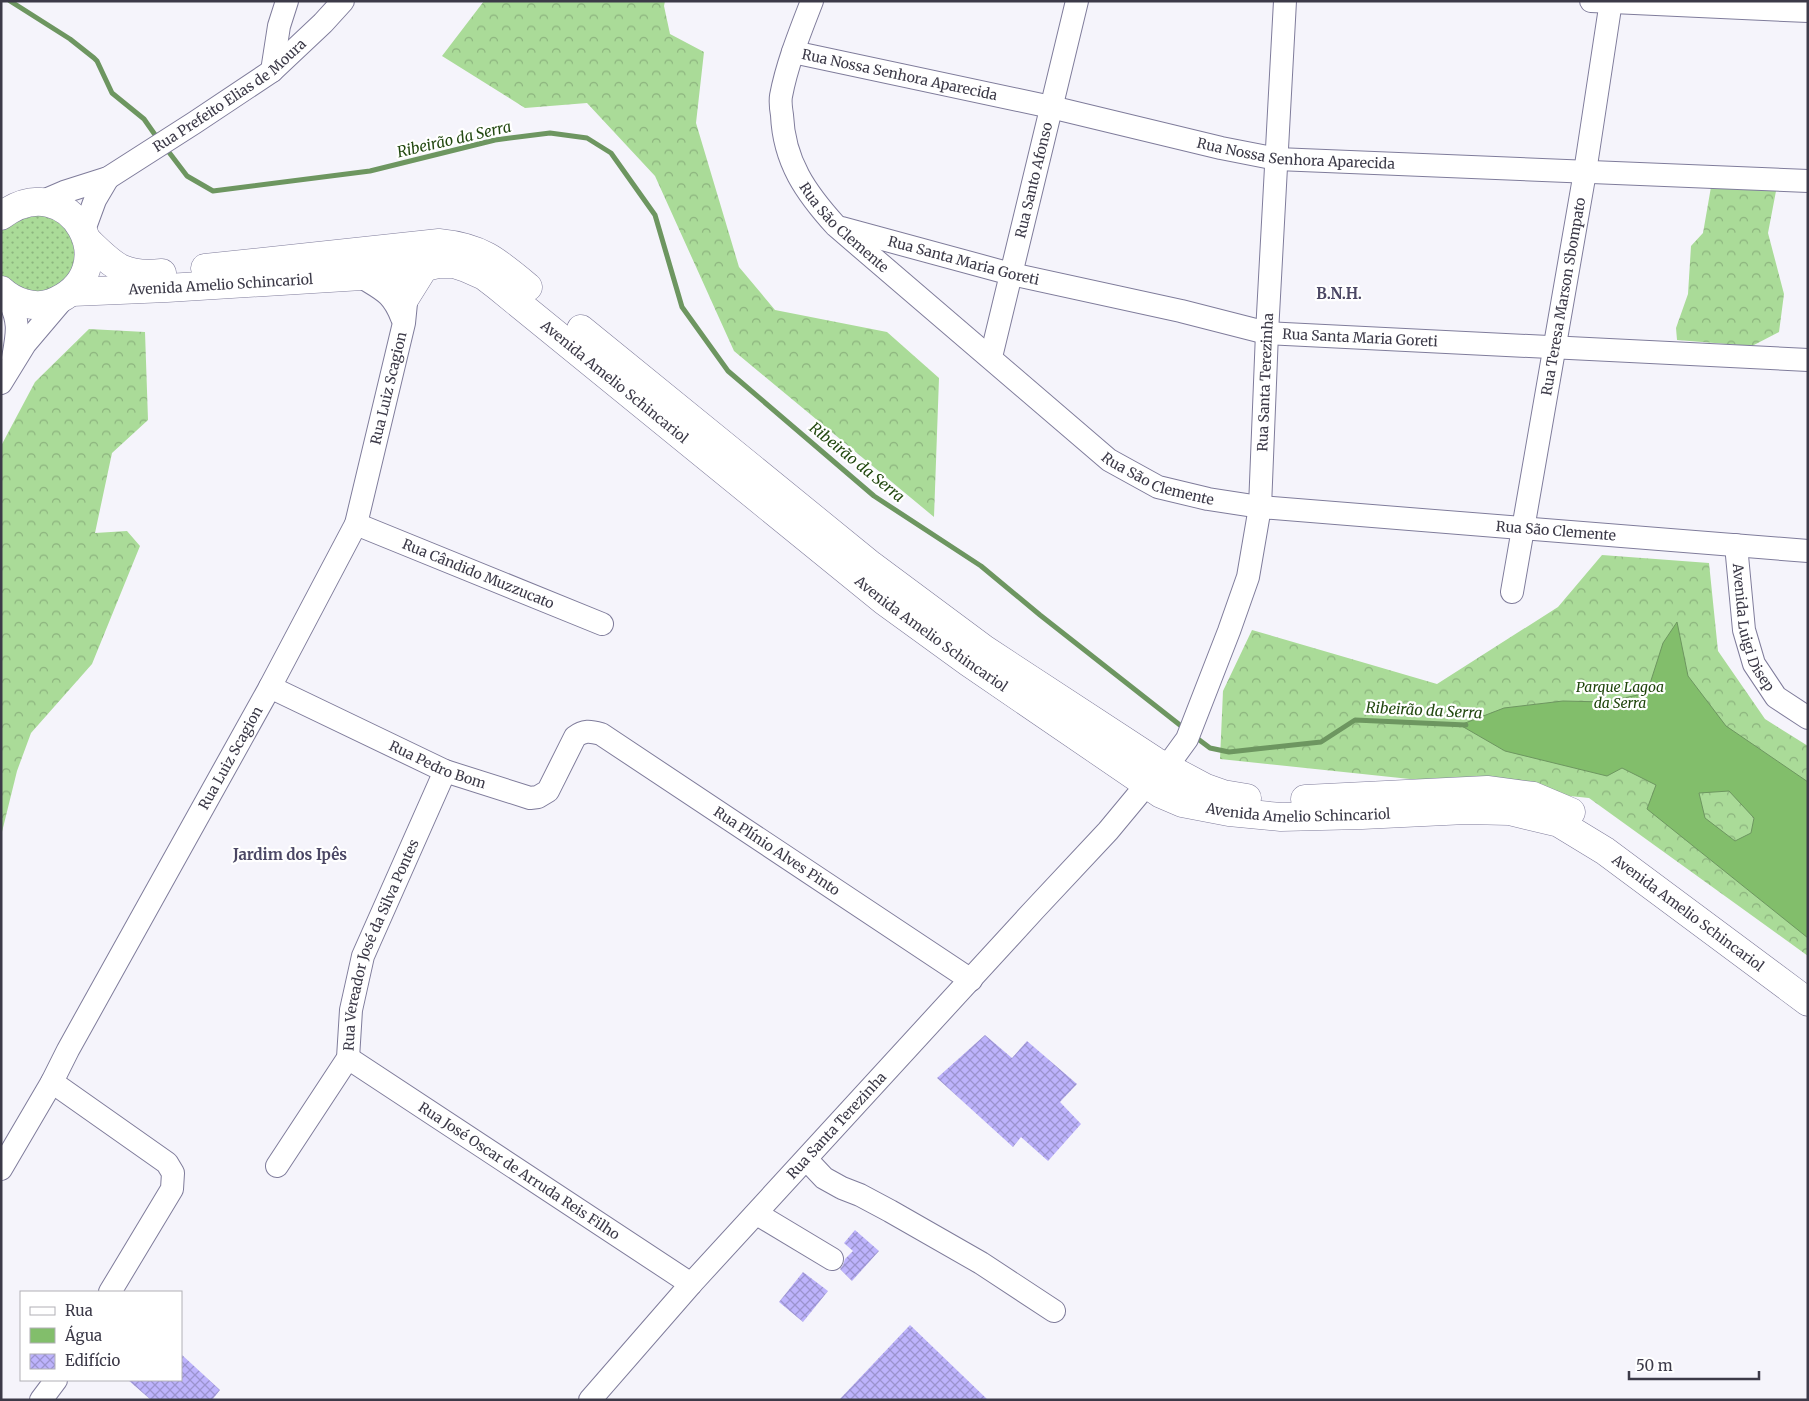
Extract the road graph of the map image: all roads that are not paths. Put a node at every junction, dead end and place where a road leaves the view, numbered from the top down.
1 (287, 1) edge
2 (343, 1) edge
3 (812, 1) edge
4 (1077, 1) edge
5 (1285, 1) edge
6 (1605, 2) edge
7 (1808, 11) edge
8 (793, 52) junction
9 (272, 71) junction
10 (1052, 107) junction
11 (1277, 159) junction
12 (1584, 172) junction
13 (112, 176) junction
14 (1808, 181) edge
15 (24, 202) edge
16 (1, 216) edge
17 (836, 226) junction
18 (86, 235) junction
19 (363, 263) junction
20 (1011, 274) junction
21 (3, 293) edge
22 (68, 295) junction
23 (401, 298) junction
24 (1267, 333) junction
25 (1553, 347) junction
26 (991, 357) junction
27 (1808, 360) edge
28 (6, 373) edge
29 (1260, 507) junction
30 (356, 524) junction
31 (1522, 528) junction
32 (1736, 545) junction
33 (1808, 551) edge
34 (1512, 592) dead end
35 (602, 624) dead end
36 (270, 686) junction
37 (1808, 718) edge
38 (582, 732) joint
39 (1173, 761) junction
40 (446, 771) junction
41 (971, 980) junction
42 (1808, 981) edge
43 (1808, 1002) edge
44 (348, 1058) junction
45 (52, 1082) junction
46 (806, 1160) junction
47 (277, 1166) dead end
48 (1, 1169) edge
49 (757, 1214) junction
50 (832, 1259) dead end
51 (691, 1284) junction
52 (111, 1291) edge
53 (1054, 1311) dead end
54 (55, 1381) edge
55 (41, 1400) edge
56 (590, 1400) edge

1 - 9 street
2 - 9 street, Rua Prefeito Elias de Moura
3 - 8 street, Rua São Clemente
4 - 10 street, Rua Santo Afonso
5 - 11 street, Rua Santa Terezinha
6 - 7 street
6 - 12 street, Rua Teresa Marson Sbompato
8 - 10 street, Rua Nossa Senhora Aparecida
8 - 17 street, Rua São Clemente
9 - 13 street, Rua Prefeito Elias de Moura
10 - 11 street, Rua Nossa Senhora Aparecida
10 - 20 street, Rua Santo Afonso
11 - 12 street, Rua Nossa Senhora Aparecida
11 - 24 street, Rua Santa Terezinha
12 - 14 street, Rua Nossa Senhora Aparecida
12 - 25 street, Rua Teresa Marson Sbompato
13 - 15 street, Rua Prefeito Elias de Moura
13 - 18 street, Rua Prefeito Elias de Moura
15 - 16 main road
15 - 18 main road, Avenida Amelio Schincariol
17 - 20 street, Rua Santa Maria Goreti
17 - 26 street, Rua São Clemente
18 - 19 main road, Avenida Amelio Schincariol
18 - 22 main road
19 - 22 main road, Avenida Amelio Schincariol
19 - 23 main road, Avenida Amelio Schincariol
19 - 23 street
19 - 39 main road, Avenida Amelio Schincariol
20 - 24 street, Rua Santa Maria Goreti
20 - 26 street, Rua Santo Afonso
21 - 22 main road, Avenida Amelio Schincariol
21 - 28 street
22 - 28 street
23 - 30 street, Rua Luiz Scagion
23 - 39 main road, Avenida Amelio Schincariol
24 - 25 street, Rua Santa Maria Goreti
24 - 29 street, Rua Santa Terezinha
25 - 27 street, Rua Santa Maria Goreti
25 - 31 street, Rua Teresa Marson Sbompato
26 - 29 street, Rua São Clemente
29 - 31 street, Rua São Clemente
29 - 39 street, Rua Santa Terezinha
30 - 35 street, Rua Cândido Muzzucato
30 - 36 street, Rua Luiz Scagion
31 - 32 street, Rua São Clemente
31 - 34 street, Rua Teresa Marson Sbompato
32 - 33 street, Rua São Clemente
32 - 37 street, Avenida Luigi Disep
36 - 40 street, Rua Pedro Bom
36 - 45 street, Rua Luiz Scagion
38 - 40 street, Rua Pedro Bom
38 - 41 street, Rua Plínio Alves Pinto
39 - 41 street, Rua Santa Terezinha
39 - 42 main road, Avenida Amelio Schincariol
39 - 43 main road, Avenida Amelio Schincariol
40 - 44 street, Rua Vereador José da Silva Pontes
41 - 46 street, Rua Santa Terezinha
44 - 47 street, Rua Vereador José da Silva Pontes
44 - 51 street, Rua José Oscar de Arruda Reis Filho
45 - 48 street, Rua Luiz Scagion
45 - 52 street
46 - 49 street, Rua Santa Terezinha
46 - 53 street
49 - 50 street
49 - 51 street, Rua Santa Terezinha
51 - 56 street, Rua Santa Terezinha
54 - 55 street

